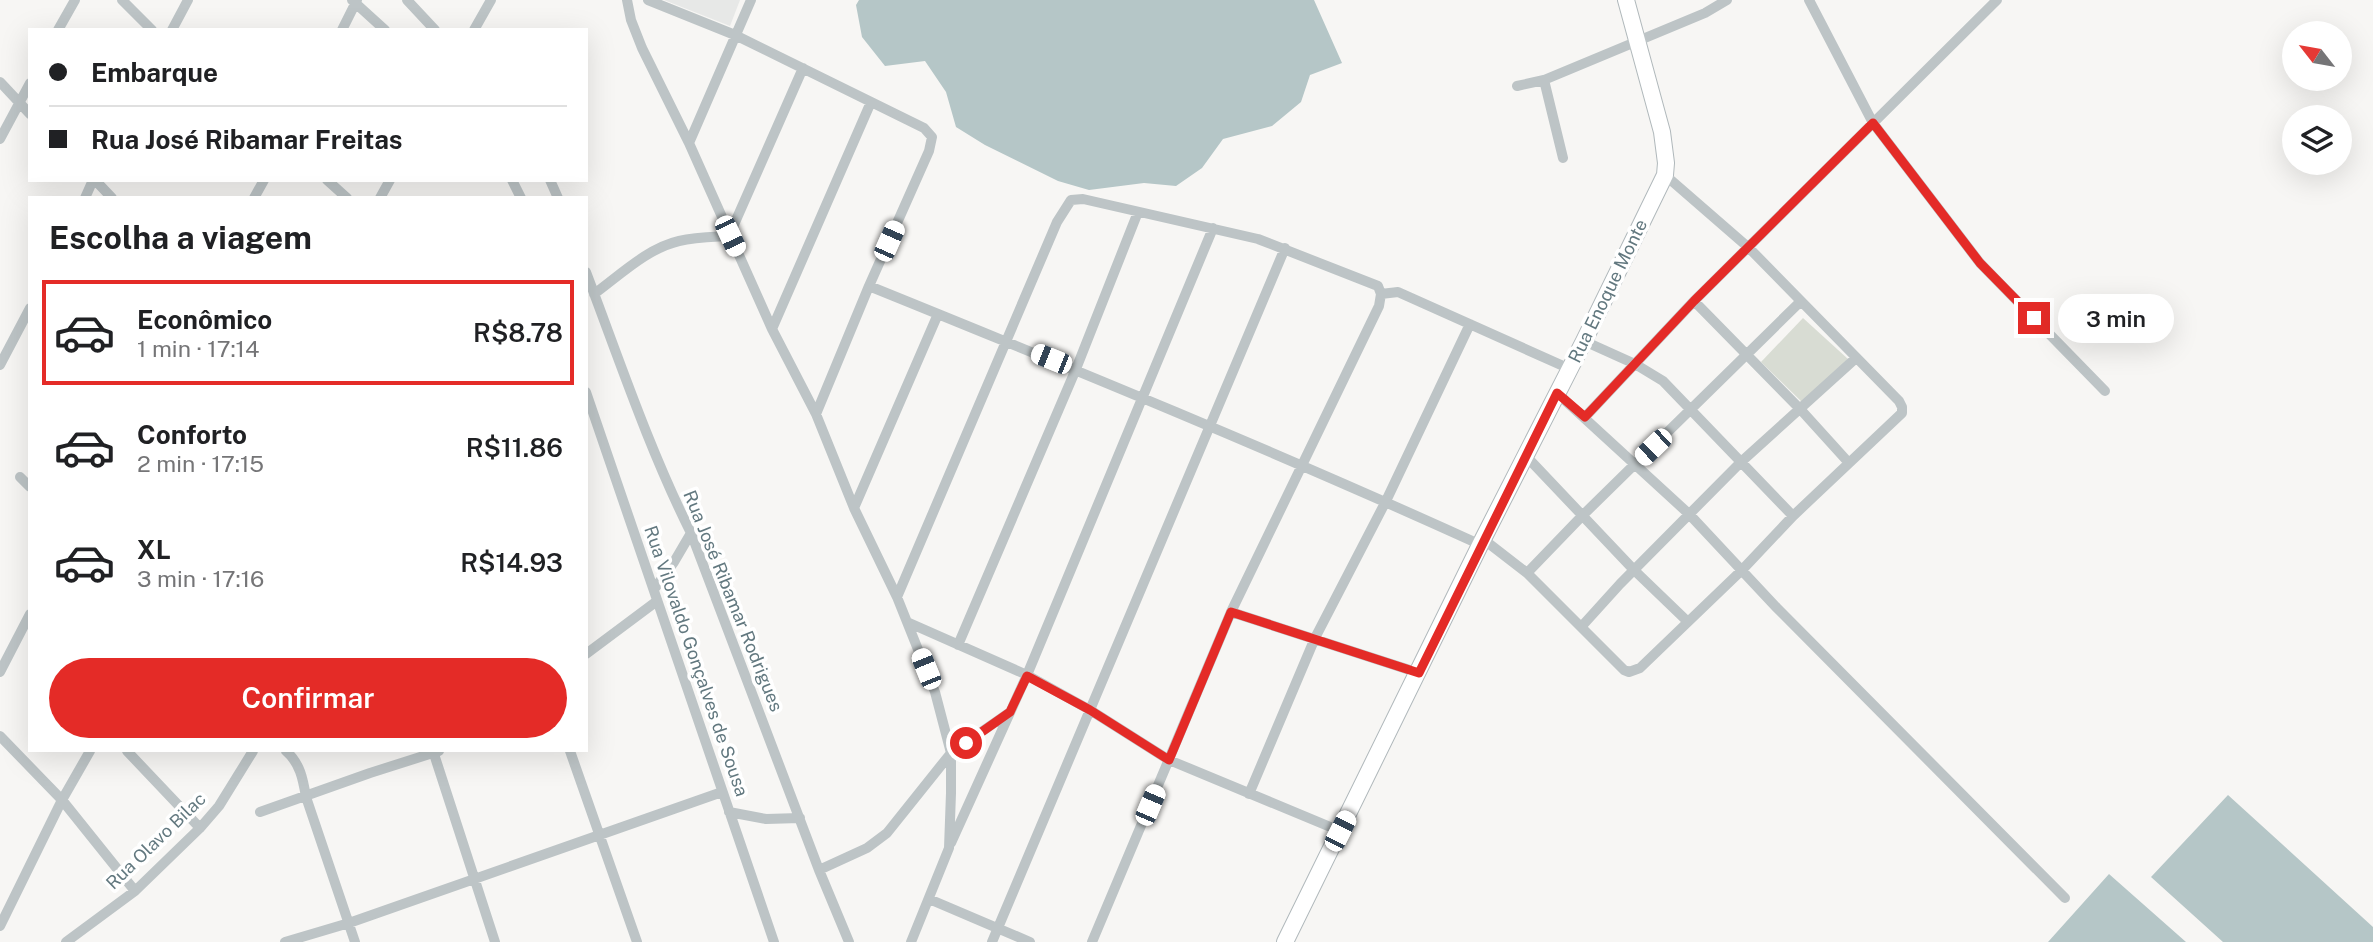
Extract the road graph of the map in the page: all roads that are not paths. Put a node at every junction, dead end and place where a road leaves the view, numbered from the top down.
1 (75, 0) edge
2 (122, 0) edge
3 (188, 0) edge
4 (407, 0) edge
5 (491, 0) edge
6 (627, 0) edge
7 (648, 0) edge
8 (751, 0) edge
9 (1626, 0) edge
10 (1727, 0) edge
11 (1809, 0) edge
12 (1997, 0) edge
13 (355, 1) edge
14 (59, 28) edge
15 (150, 28) edge
16 (173, 28) edge
17 (343, 28) edge
18 (383, 28) edge
19 (433, 28) edge
20 (475, 28) edge
21 (735, 35) junction
22 (1637, 41) junction
23 (803, 68) junction
24 (1544, 80) junction
25 (0, 82) edge
26 (1517, 86) dead end
27 (28, 87) edge
28 (871, 102) junction
29 (19, 103) junction
30 (28, 112) edge
31 (1873, 123) junction
32 (0, 139) edge
33 (689, 143) junction
34 (1563, 158) dead end
35 (1665, 175) junction
36 (96, 182) edge
37 (329, 182) edge
38 (110, 196) edge
39 (346, 196) edge
40 (1138, 212) junction
41 (1213, 228) junction
42 (730, 236) junction
43 (1285, 248) junction
44 (1749, 248) junction
45 (588, 278) edge
46 (869, 286) junction
47 (1381, 293) junction
48 (594, 294) junction
49 (1694, 301) junction
50 (1800, 302) junction
51 (28, 312) edge
52 (938, 314) junction
53 (1470, 324) junction
54 (772, 329) junction
55 (1007, 341) junction
56 (1584, 341) junction
57 (1746, 353) junction
58 (1856, 358) junction
59 (1635, 364) junction
60 (0, 365) edge
61 (1076, 369) junction
62 (1570, 369) junction
63 (0, 370) edge
64 (2105, 391) dead end
65 (1557, 393) junction
66 (588, 398) edge
67 (1142, 398) junction
68 (1690, 410) junction
69 (1801, 410) junction
70 (816, 414) junction
71 (1585, 417) junction
72 (594, 418) junction
73 (1210, 425) junction
74 (588, 428) edge
75 (1526, 456) junction
76 (1741, 462) junction
77 (1849, 463) junction
78 (1302, 464) junction
79 (1634, 465) junction
80 (20, 477) dead end
81 (28, 484) edge
82 (1386, 502) junction
83 (854, 509) junction
84 (1689, 514) junction
85 (1582, 516) junction
86 (1793, 516) junction
87 (691, 533) junction
88 (1482, 542) junction
89 (1634, 570) junction
90 (1742, 570) junction
91 (1527, 573) junction
92 (655, 588) junction
93 (897, 597) junction
94 (657, 601) junction
95 (1231, 612) junction
96 (28, 618) edge
97 (1687, 621) junction
98 (907, 622) junction
99 (1582, 626) junction
100 (1315, 638) junction
101 (958, 645) junction
102 (588, 653) edge
103 (0, 672) edge
104 (1419, 673) junction
105 (1027, 676) junction
106 (1090, 710) junction
107 (1010, 712) junction
108 (0, 736) edge
109 (89, 752) edge
110 (128, 752) edge
111 (252, 752) edge
112 (570, 752) edge
113 (437, 753) edge
114 (951, 753) junction
115 (289, 754) edge
116 (1169, 760) junction
117 (722, 792) junction
118 (1249, 794) junction
119 (306, 797) junction
120 (62, 800) junction
121 (729, 812) junction
122 (260, 813) dead end
123 (800, 818) junction
124 (200, 828) junction
125 (1340, 831) junction
126 (600, 836) junction
127 (948, 848) junction
128 (819, 870) junction
129 (473, 880) junction
130 (135, 891) junction
131 (2064, 898) dead end
132 (929, 899) junction
133 (349, 923) junction
134 (0, 926) edge
135 (998, 929) junction
136 (66, 942) edge
137 (285, 942) edge
138 (355, 942) edge
139 (495, 942) edge
140 (637, 942) edge
141 (774, 942) edge
142 (849, 942) edge
143 (911, 942) edge
144 (992, 942) edge
145 (1030, 942) edge
146 (1093, 942) edge
147 (1285, 942) edge

1 - 14 street
2 - 15 street
3 - 16 street
4 - 19 street
5 - 20 street
6 - 33 street
7 - 21 street
8 - 21 street
9 - 22 main road, Rua Enoque Monte
10 - 22 street
11 - 31 street
12 - 31 street
13 - 17 street
13 - 18 street
21 - 23 street
21 - 33 street
22 - 24 street
22 - 35 main road, Rua Enoque Monte
23 - 28 street
23 - 42 street
24 - 26 street
24 - 34 street
25 - 29 street
27 - 29 street
28 - 46 street
28 - 54 street
29 - 30 street
29 - 32 street
31 - 44 street
31 - 64 street
33 - 42 street
35 - 44 street
35 - 56 main road, Rua Enoque Monte
36 - 38 street
37 - 39 street
40 - 41 street
40 - 55 street
40 - 61 street
41 - 43 street
41 - 67 street
42 - 48 street
42 - 54 street
43 - 47 street
43 - 73 street
44 - 49 street
44 - 50 street
45 - 48 street, Rua José Ribamar Rodrigues
46 - 52 street
46 - 70 street
47 - 53 street
47 - 78 street
48 - 87 street, Rua José Ribamar Rodrigues
49 - 57 street
49 - 59 street
50 - 57 street
50 - 58 street
51 - 60 street
52 - 55 street
52 - 83 street
53 - 62 street
53 - 82 street
54 - 70 street
55 - 61 street
55 - 93 street
56 - 59 street
56 - 62 main road, Rua Enoque Monte
57 - 68 street
57 - 69 street
58 - 69 street
58 - 77 street
59 - 68 street
59 - 71 street
60 - 63 street
61 - 67 street
61 - 101 street
62 - 65 main road, Rua Enoque Monte
65 - 71 street
65 - 75 main road, Rua Enoque Monte
66 - 72 street, Rua Vilovaldo Gonçalves de Sousa
67 - 73 street
67 - 105 street
68 - 76 street
68 - 79 street
69 - 76 street
69 - 77 street
70 - 83 street
71 - 79 street
72 - 74 street
72 - 92 street, Rua Vilovaldo Gonçalves de Sousa
73 - 78 street
73 - 106 street
75 - 85 street
75 - 88 main road, Rua Enoque Monte
76 - 84 street
76 - 86 street
77 - 86 street
78 - 82 street
78 - 95 street
79 - 84 street
79 - 85 street
80 - 81 street
82 - 88 street
82 - 100 street
83 - 93 street
84 - 89 street
84 - 90 street
85 - 89 street
85 - 91 street
86 - 90 street
87 - 92 street
87 - 123 street, Rua José Ribamar Rodrigues
88 - 91 street
88 - 104 main road, Rua Enoque Monte
89 - 97 street
89 - 99 street
90 - 97 street
90 - 131 street
91 - 99 street
92 - 94 street, Rua Vilovaldo Gonçalves de Sousa
93 - 98 street
94 - 102 street
94 - 117 street, Rua Vilovaldo Gonçalves de Sousa
95 - 100 street
95 - 116 street
96 - 103 street
97 - 99 street
98 - 101 street
98 - 114 street
100 - 104 street
100 - 118 street
101 - 105 street
104 - 125 main road, Rua Enoque Monte
105 - 106 street
105 - 107 street
106 - 116 street
106 - 135 street
107 - 114 street
107 - 127 street
108 - 120 street
109 - 120 street
110 - 124 street
111 - 124 street, Rua Olavo Bilac
112 - 126 street
113 - 119 street
113 - 129 street
114 - 127 street
114 - 128 street
115 - 119 street
116 - 118 street
116 - 146 street
117 - 121 street, Rua Vilovaldo Gonçalves de Sousa
117 - 126 street
118 - 125 street
119 - 122 street
119 - 133 street
120 - 130 street
120 - 134 street
121 - 123 street
121 - 141 street, Rua Vilovaldo Gonçalves de Sousa
123 - 128 street, Rua José Ribamar Rodrigues
124 - 130 street, Rua Olavo Bilac
125 - 147 main road, Rua Enoque Monte
126 - 129 street
126 - 140 street
127 - 132 street
128 - 142 street, Rua José Ribamar Rodrigues
129 - 133 street
129 - 139 street
130 - 136 street, Rua Olavo Bilac
132 - 135 street
132 - 143 street
133 - 137 street
133 - 138 street
135 - 144 street
135 - 145 street

